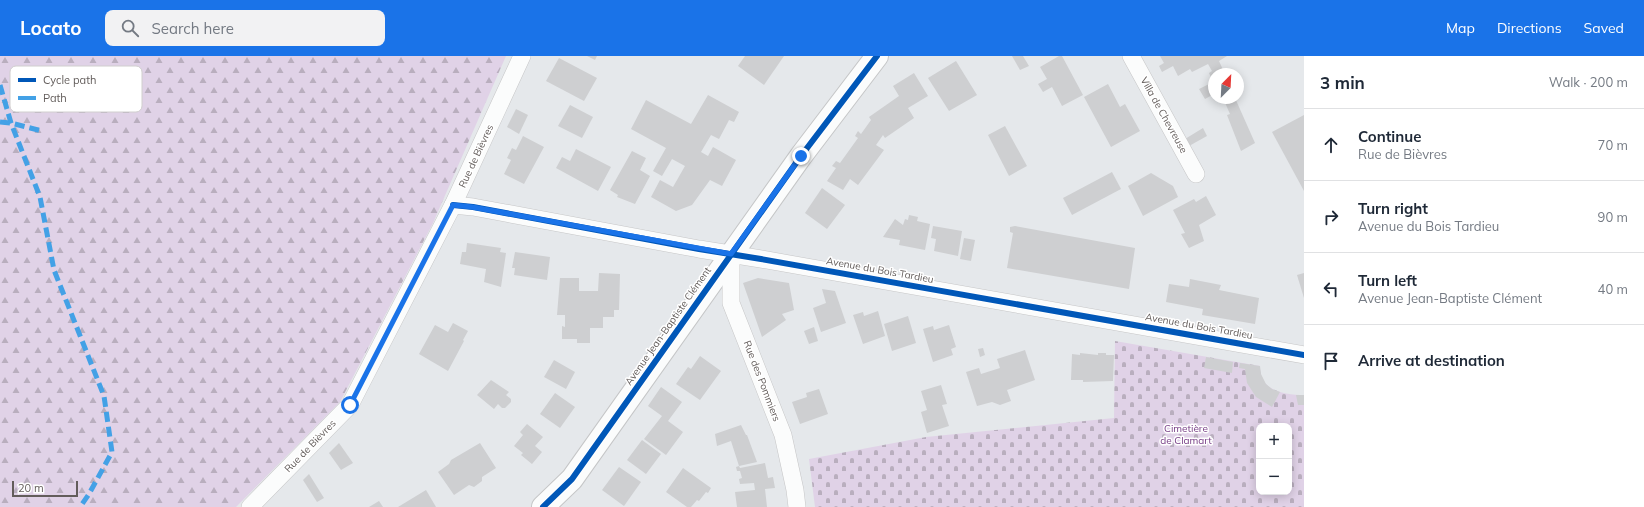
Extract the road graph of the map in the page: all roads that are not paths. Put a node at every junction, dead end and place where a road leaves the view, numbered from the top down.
1 (522, 56) edge
2 (877, 56) edge
3 (1131, 56) edge
4 (1196, 174) dead end
5 (453, 205) junction
6 (731, 254) junction
7 (1304, 355) edge
8 (250, 507) edge
9 (543, 507) edge
10 (797, 507) edge

1 - 5 street, Rue de Bièvres
2 - 6 street, Avenue Jean-Baptiste Clément
3 - 4 street, Villa de Chevreuse
5 - 6 street, Avenue du Bois Tardieu
5 - 8 street, Rue de Bièvres
6 - 7 street, Avenue du Bois Tardieu
6 - 9 street, Avenue Jean-Baptiste Clément
6 - 10 street, Rue des Pommiers

